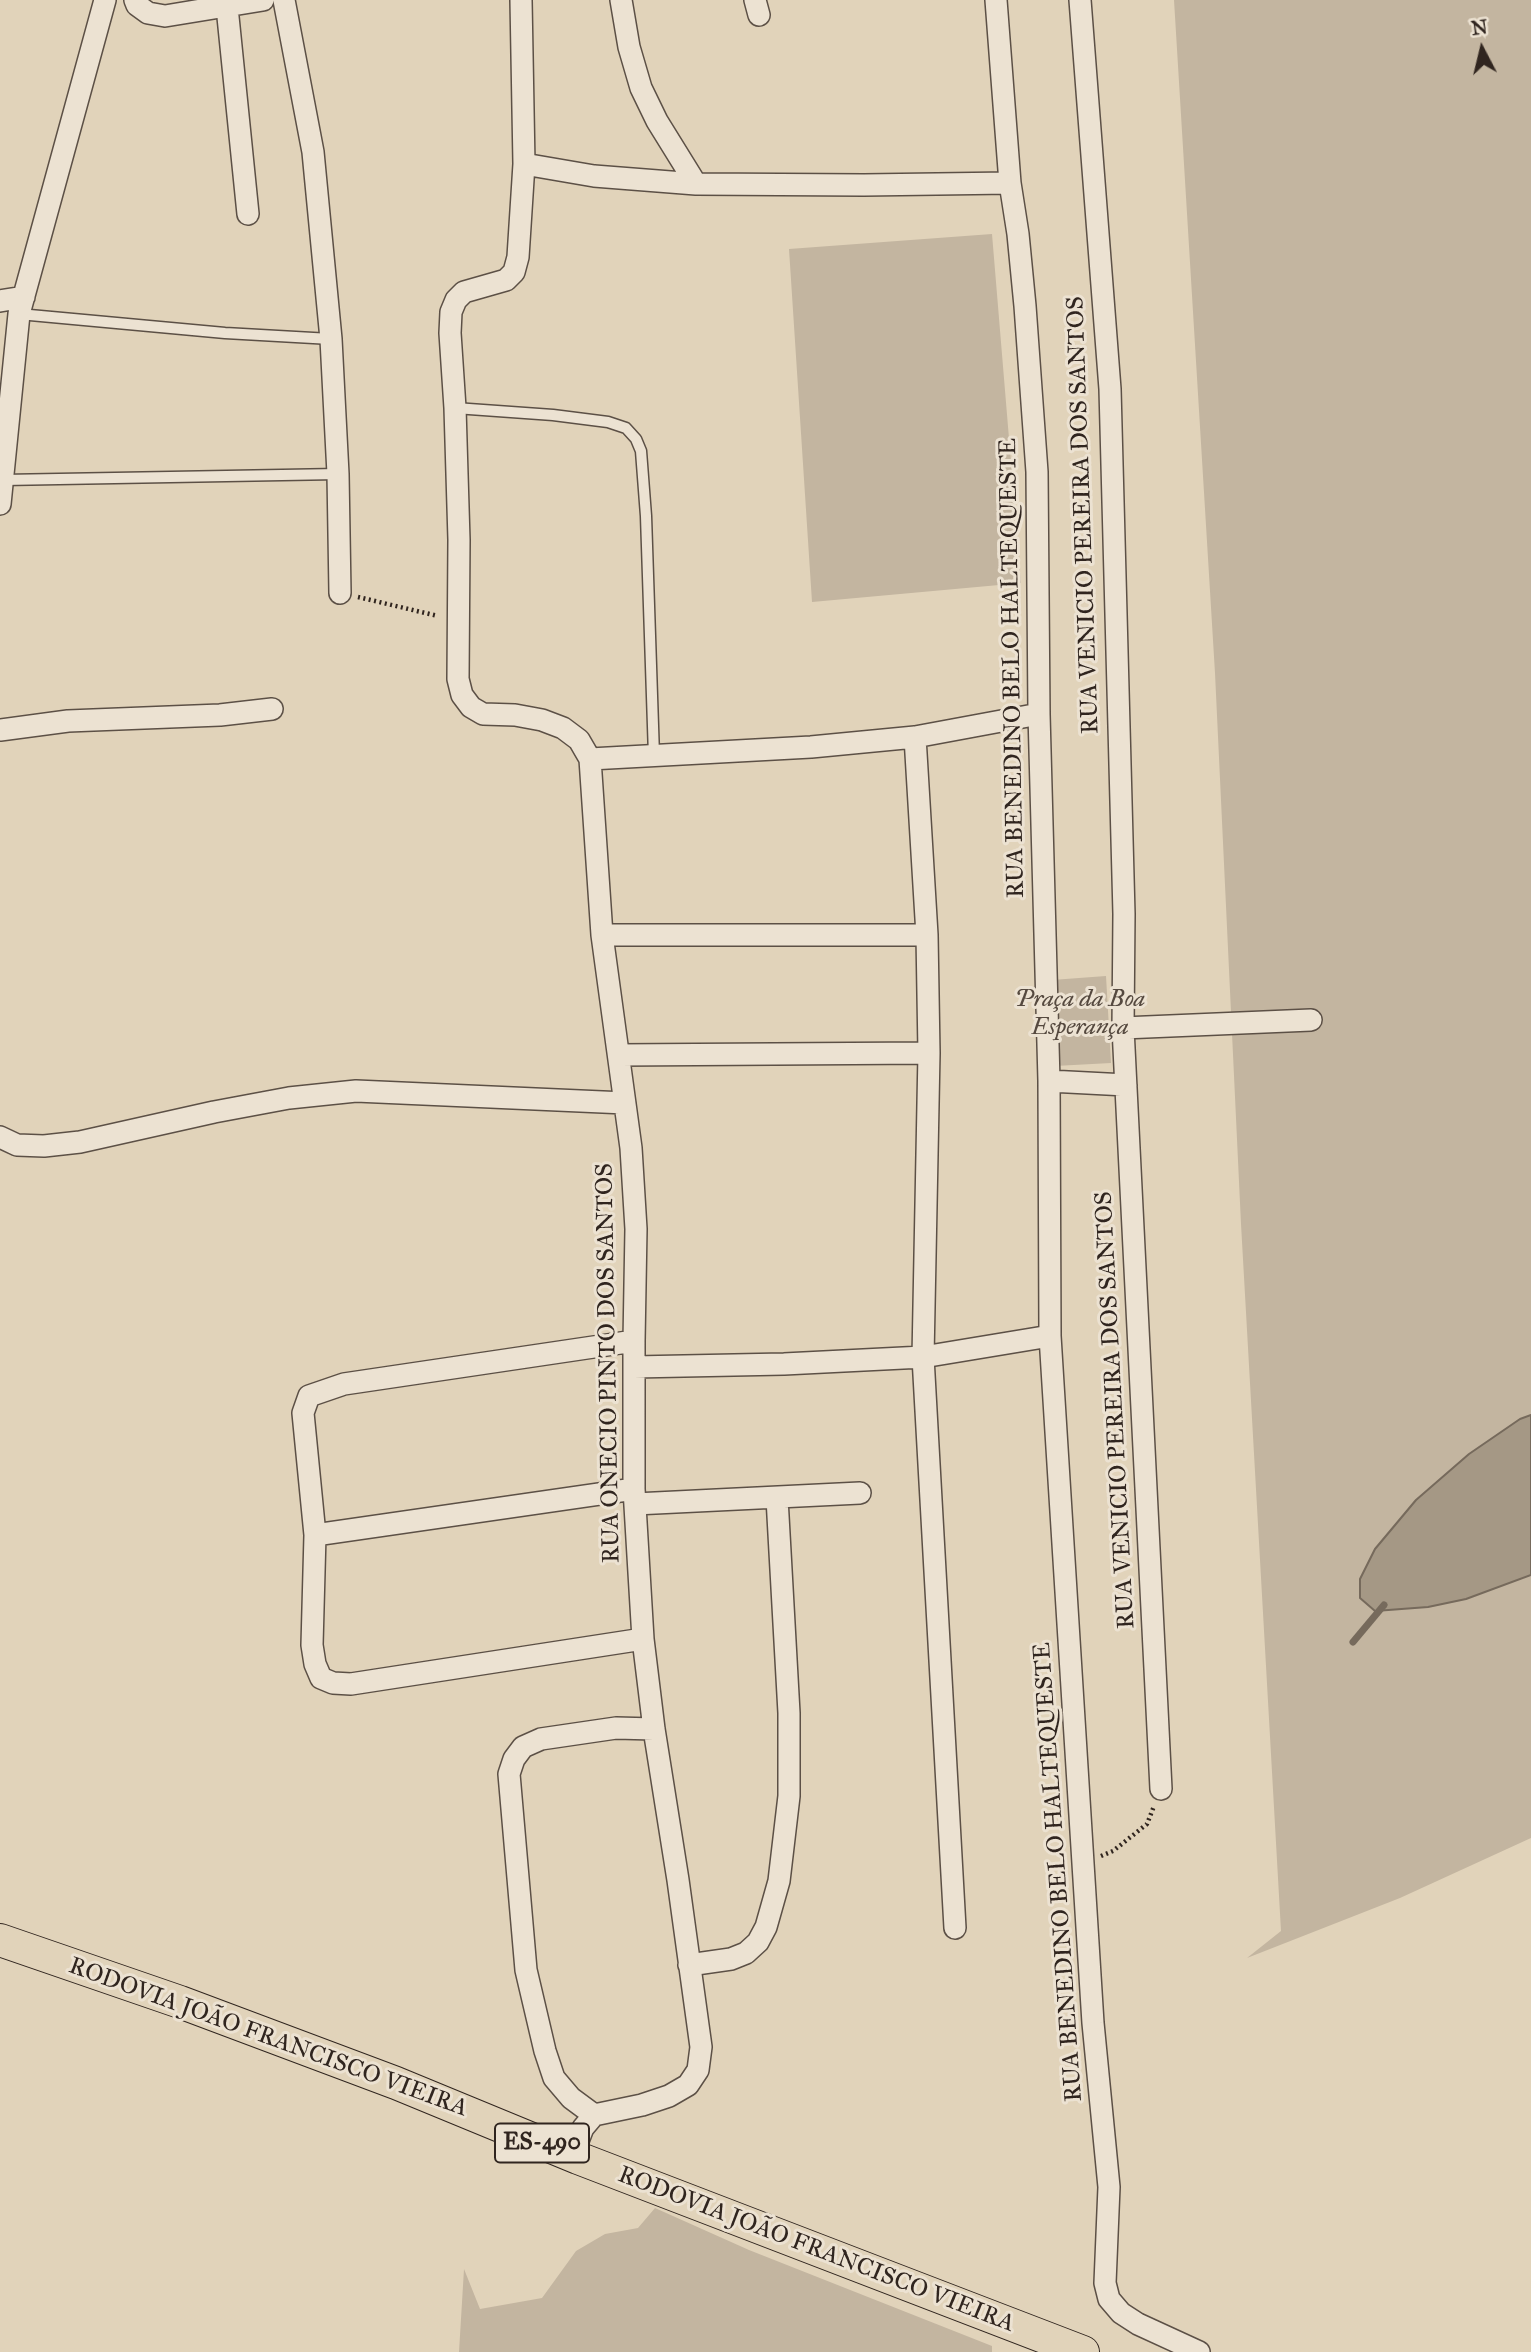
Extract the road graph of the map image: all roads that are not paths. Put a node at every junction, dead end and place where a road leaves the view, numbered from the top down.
1 (105, 0) edge
2 (263, 0) edge
3 (284, 0) edge
4 (521, 0) edge
5 (621, 0) edge
6 (996, 0) edge
7 (1080, 0) edge
8 (141, 7) edge
9 (227, 7) junction
10 (524, 164) junction
11 (1010, 183) junction
12 (696, 184) junction
13 (248, 214) dead end
14 (0, 301) edge
15 (21, 306) junction
16 (331, 340) junction
17 (455, 408) junction
18 (338, 474) junction
19 (3, 480) junction
20 (0, 504) edge
21 (340, 593) road end
22 (272, 709) dead end
23 (1040, 714) junction
24 (0, 730) edge
25 (915, 737) junction
26 (654, 756) junction
27 (590, 759) junction
28 (602, 935) junction
29 (927, 935) junction
30 (1311, 1020) dead end
31 (1123, 1028) junction
32 (929, 1053) junction
33 (619, 1055) junction
34 (1049, 1081) junction
35 (1126, 1085) junction
36 (625, 1103) junction
37 (0, 1137) edge
38 (1050, 1336) junction
39 (634, 1341) junction
40 (923, 1357) junction
41 (634, 1367) junction
42 (860, 1493) dead end
43 (635, 1496) junction
44 (777, 1498) junction
45 (315, 1535) junction
46 (643, 1639) junction
47 (654, 1729) junction
48 (1161, 1789) road end
49 (954, 1928) dead end
50 (0, 1940) edge
51 (690, 1965) junction
52 (594, 2115) junction
53 (578, 2158) junction
54 (1083, 2352) edge
55 (1199, 2352) edge

1 - 15 street
2 - 9 street
3 - 16 street
4 - 10 street
5 - 12 street
6 - 11 street, RUA BENEDINO BELO HALTEQUESTE
7 - 31 street, RUA VENICIO PEREIRA DOS SANTOS
8 - 9 street
9 - 13 street
10 - 12 street
10 - 17 street
11 - 12 street
11 - 23 street, RUA BENEDINO BELO HALTEQUESTE
14 - 15 street
15 - 16 lane
15 - 19 street
16 - 18 street
17 - 26 lane
17 - 27 street
18 - 19 lane
18 - 21 street
19 - 20 street
22 - 24 street
23 - 25 street
23 - 34 street, RUA BENEDINO BELO HALTEQUESTE
25 - 26 street
25 - 29 street
26 - 27 street
27 - 28 street, RUA ONECIO PINTO DOS SANTOS
28 - 29 street
28 - 33 street, RUA ONECIO PINTO DOS SANTOS
29 - 32 street
30 - 31 street
31 - 35 street, RUA VENICIO PEREIRA DOS SANTOS
32 - 33 street
32 - 40 street
33 - 36 street, RUA ONECIO PINTO DOS SANTOS
34 - 35 street
34 - 38 street, RUA BENEDINO BELO HALTEQUESTE
35 - 48 street, RUA VENICIO PEREIRA DOS SANTOS
36 - 37 street
36 - 39 street, RUA ONECIO PINTO DOS SANTOS
38 - 40 street
38 - 55 street, RUA BENEDINO BELO HALTEQUESTE
39 - 41 street, RUA ONECIO PINTO DOS SANTOS
39 - 45 street
40 - 41 street
40 - 49 street
41 - 43 street, RUA ONECIO PINTO DOS SANTOS
42 - 44 street
43 - 44 street
43 - 45 street
43 - 46 street, RUA ONECIO PINTO DOS SANTOS
44 - 51 street
45 - 46 street
46 - 47 street, RUA ONECIO PINTO DOS SANTOS
47 - 51 street, RUA ONECIO PINTO DOS SANTOS
47 - 52 street
50 - 53 main road, RODOVIA JOÃO FRANCISCO VIEIRA / ES-490
51 - 52 street, RUA ONECIO PINTO DOS SANTOS
52 - 53 street
53 - 54 main road, RODOVIA JOÃO FRANCISCO VIEIRA / ES-490

